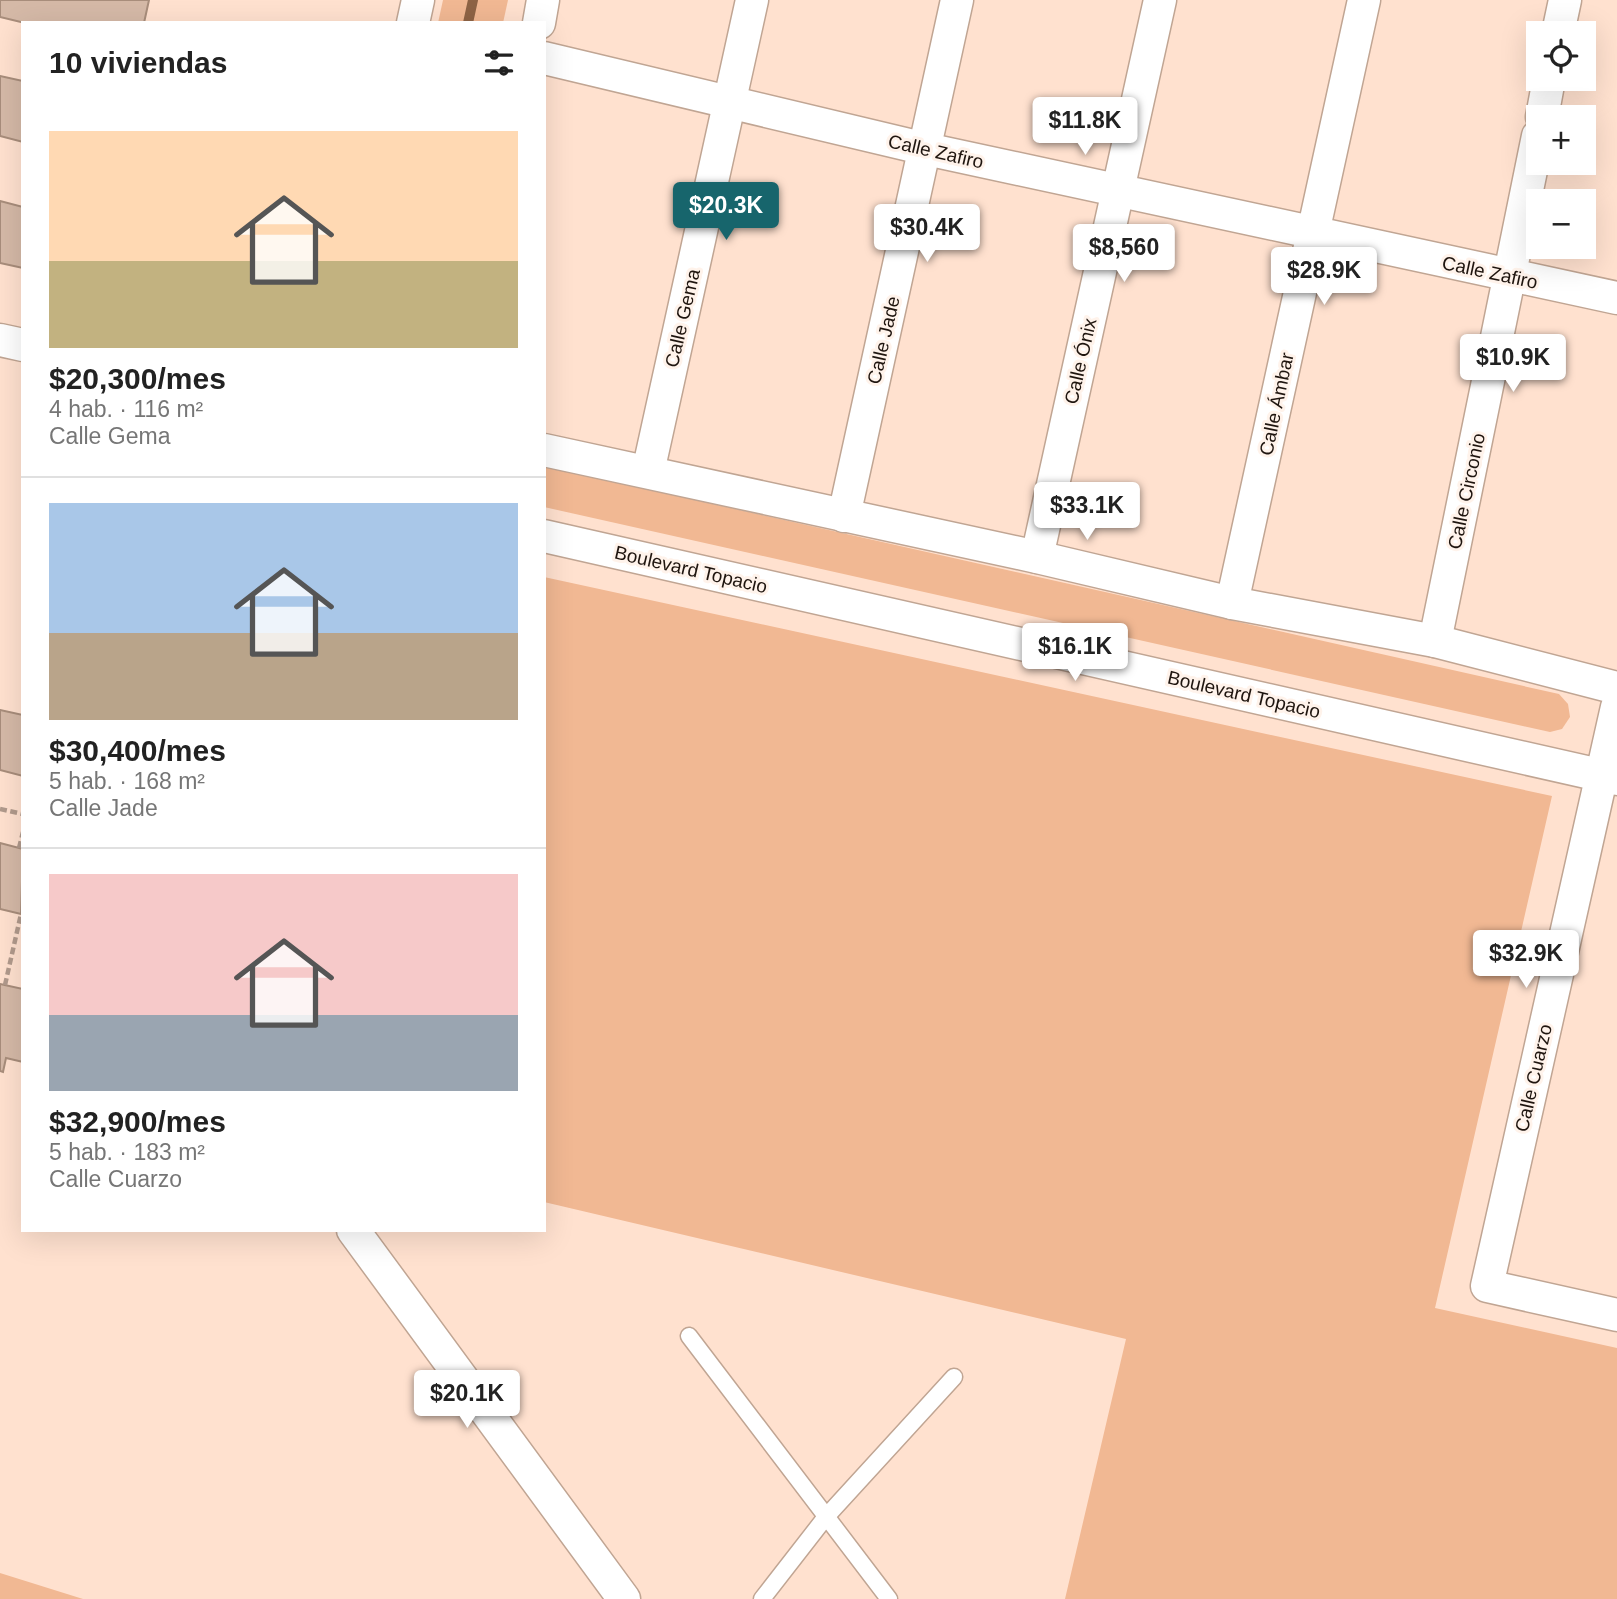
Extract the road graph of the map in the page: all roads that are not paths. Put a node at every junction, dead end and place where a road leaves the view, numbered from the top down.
1 (418, 0) edge
2 (543, 0) edge
3 (752, 0) edge
4 (957, 0) edge
5 (1160, 0) edge
6 (1364, 0) edge
7 (1565, 0) edge
8 (413, 21) edge
9 (539, 21) edge
10 (1561, 21) edge
11 (546, 58) edge
12 (730, 104) junction
13 (926, 149) junction
14 (1531, 175) edge
15 (1118, 191) junction
16 (1313, 234) junction
17 (1511, 277) junction
18 (1617, 298) edge
19 (0, 340) edge
20 (21, 345) edge
21 (546, 450) edge
22 (648, 472) junction
23 (844, 516) junction
24 (546, 536) edge
25 (1037, 557) junction
26 (1232, 603) junction
27 (1435, 641) junction
28 (1617, 688) edge
29 (1617, 707) edge
30 (1609, 777) edge
31 (353, 1232) edge
32 (1617, 1315) edge
33 (689, 1336) dead end
34 (954, 1377) dead end
35 (825, 1518) junction
36 (624, 1599) edge
37 (762, 1599) edge
38 (888, 1599) edge

1 - 8 street
2 - 9 street
3 - 12 street, Calle Gema
4 - 13 street, Calle Jade
5 - 15 street, Calle Ónix
6 - 16 street, Calle Ámbar
7 - 10 street
11 - 12 street, Calle Zafiro
12 - 13 street, Calle Zafiro
12 - 22 street, Calle Gema
13 - 15 street, Calle Zafiro
13 - 23 street, Calle Jade
14 - 17 street, Calle Circonio
15 - 16 street, Calle Zafiro
15 - 25 street, Calle Ónix
16 - 17 street, Calle Zafiro
16 - 26 street, Calle Ámbar
17 - 18 street, Calle Zafiro
17 - 27 street, Calle Circonio
19 - 20 street
21 - 22 street
22 - 23 street
23 - 25 street
24 - 30 street, Boulevard Topacio
25 - 26 street
26 - 27 street
27 - 28 street
29 - 30 street, Calle Cuarzo
30 - 32 street, Calle Cuarzo
31 - 36 street
33 - 35 lane
34 - 35 lane
35 - 37 lane
35 - 38 lane

